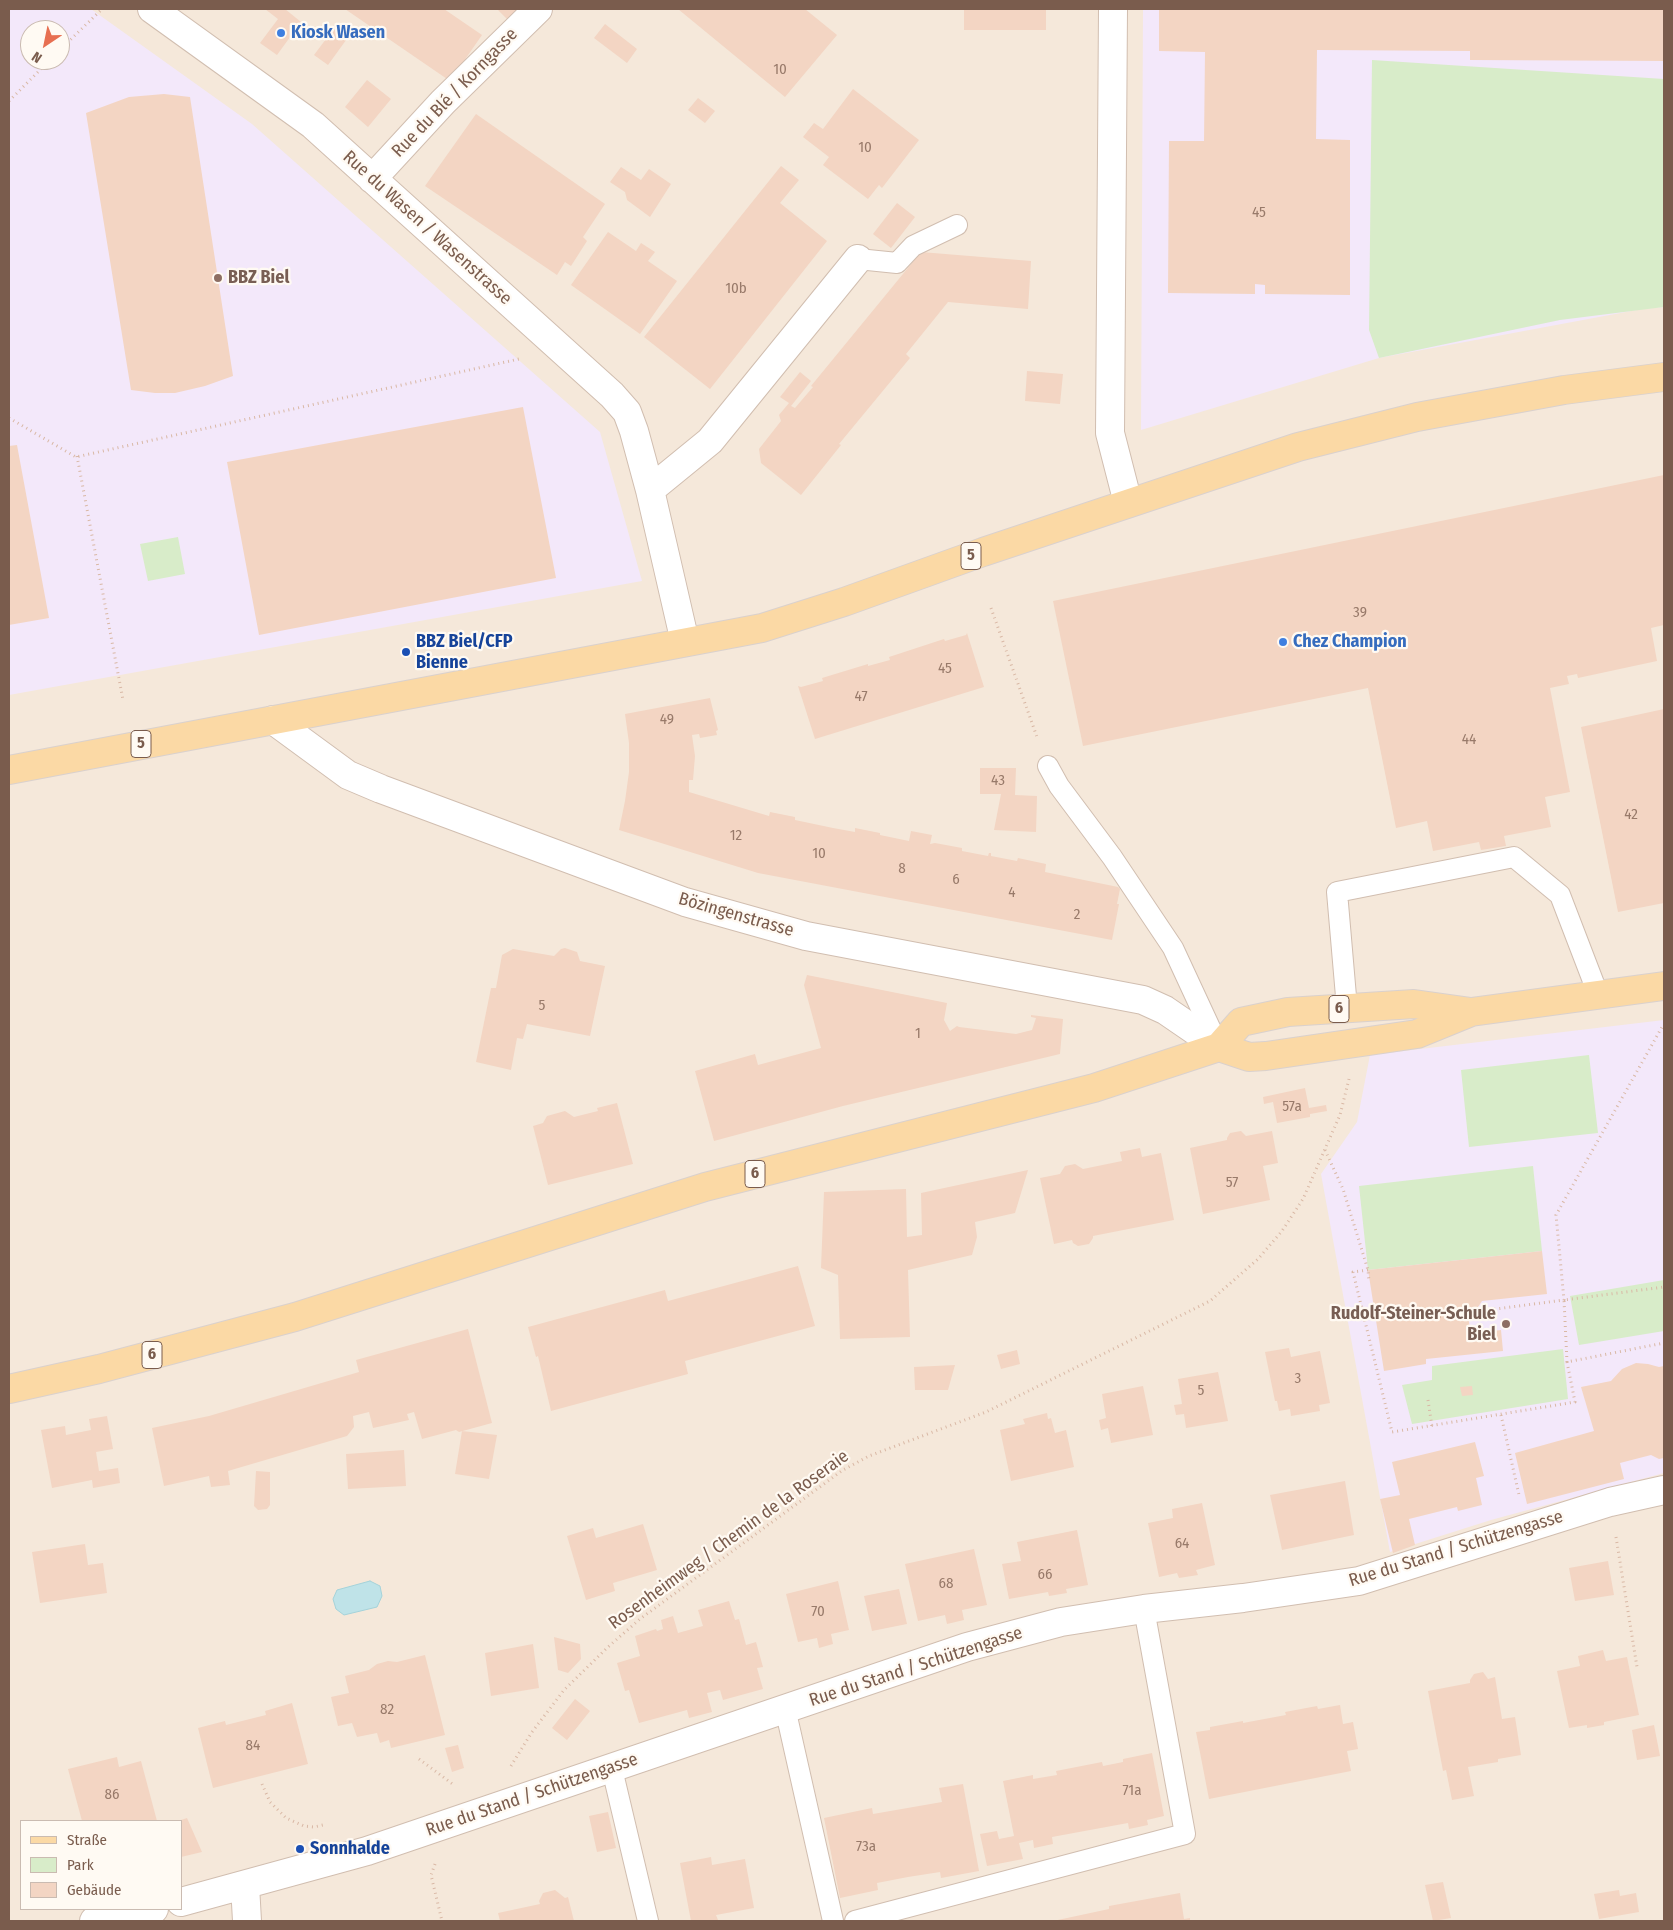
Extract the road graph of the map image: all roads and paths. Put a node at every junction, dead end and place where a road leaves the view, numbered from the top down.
1 (102, 9) edge
2 (152, 9) edge
3 (538, 9) edge
4 (1113, 9) edge
5 (70, 40) edge
6 (40, 70) edge
7 (9, 101) edge
8 (372, 179) junction
9 (957, 225) dead end
10 (858, 259) joint
11 (526, 357) dead end
12 (1664, 377) edge
13 (9, 418) edge
14 (77, 456) junction
15 (650, 490) junction
16 (1128, 503) junction
17 (991, 608) dead end
18 (685, 642) junction
19 (123, 700) dead end
20 (273, 720) junction
21 (1048, 766) joint
22 (9, 770) edge
23 (1664, 986) edge
24 (1598, 994) junction
25 (1347, 1008) junction
26 (1471, 1012) junction
27 (1662, 1027) dead end
28 (1218, 1047) junction
29 (1351, 1071) dead end
30 (1325, 1150) junction
31 (1368, 1270) junction
32 (1369, 1281) dead end
33 (1664, 1287) edge
34 (1564, 1300) junction
35 (1420, 1318) dead end
36 (1664, 1343) edge
37 (1568, 1362) junction
38 (9, 1390) edge
39 (1428, 1400) dead end
40 (1501, 1415) junction
41 (1432, 1427) junction
42 (1664, 1490) edge
43 (1520, 1500) dead end
44 (1610, 1502) junction
45 (1144, 1609) junction
46 (1637, 1667) dead end
47 (785, 1708) junction
48 (612, 1769) junction
49 (262, 1784) dead end
50 (488, 1810) junction
51 (450, 1823) junction
52 (324, 1825) dead end
53 (245, 1885) junction
54 (182, 1902) edge
55 (149, 1910) edge
56 (94, 1921) edge
57 (247, 1921) edge
58 (442, 1921) edge
59 (648, 1921) edge
60 (833, 1921) edge
61 (855, 1921) edge

1 - 5 path
2 - 8 street, Rue du Wasen / Wasenstrasse
3 - 8 street, Rue du Blé / Korngasse
4 - 16 street
6 - 7 path
8 - 15 street, Rue du Wasen / Wasenstrasse
9 - 10 lane
10 - 15 street
11 - 14 path
12 - 16 main road, 5
13 - 14 path
14 - 19 path
15 - 18 street, Rue du Wasen / Wasenstrasse
16 - 18 main road, 5
17 - 21 path
18 - 20 main road, 5
20 - 22 main road, 5
20 - 28 street, Bözingenstrasse
21 - 28 lane
23 - 24 main road, 6
24 - 25 lane
24 - 26 main road, 6
25 - 26 main road, 6
25 - 28 main road, 6
26 - 28 main road, 6
27 - 34 path
28 - 38 main road, 6
29 - 30 path, Rosenheimweg / Chemin de la Roseraie
30 - 31 path
30 - 50 path, Rosenheimweg / Chemin de la Roseraie
31 - 32 path
31 - 41 path
33 - 34 path
34 - 35 path
34 - 37 path
36 - 37 path
37 - 40 path
39 - 41 path
40 - 41 path
40 - 43 path
42 - 44 street, Rue du Stand / Schützengasse
44 - 45 street, Rue du Stand / Schützengasse
44 - 46 path
45 - 47 street, Rue du Stand / Schützengasse
45 - 61 lane
47 - 48 street, Rue du Stand / Schützengasse
47 - 60 lane
48 - 50 street, Rue du Stand / Schützengasse
48 - 59 lane
49 - 52 path
50 - 51 street, Rue du Stand / Schützengasse
51 - 53 street, Rue du Stand / Schützengasse
51 - 58 path
53 - 54 street, Rue du Stand / Schützengasse
53 - 57 street
55 - 56 street

